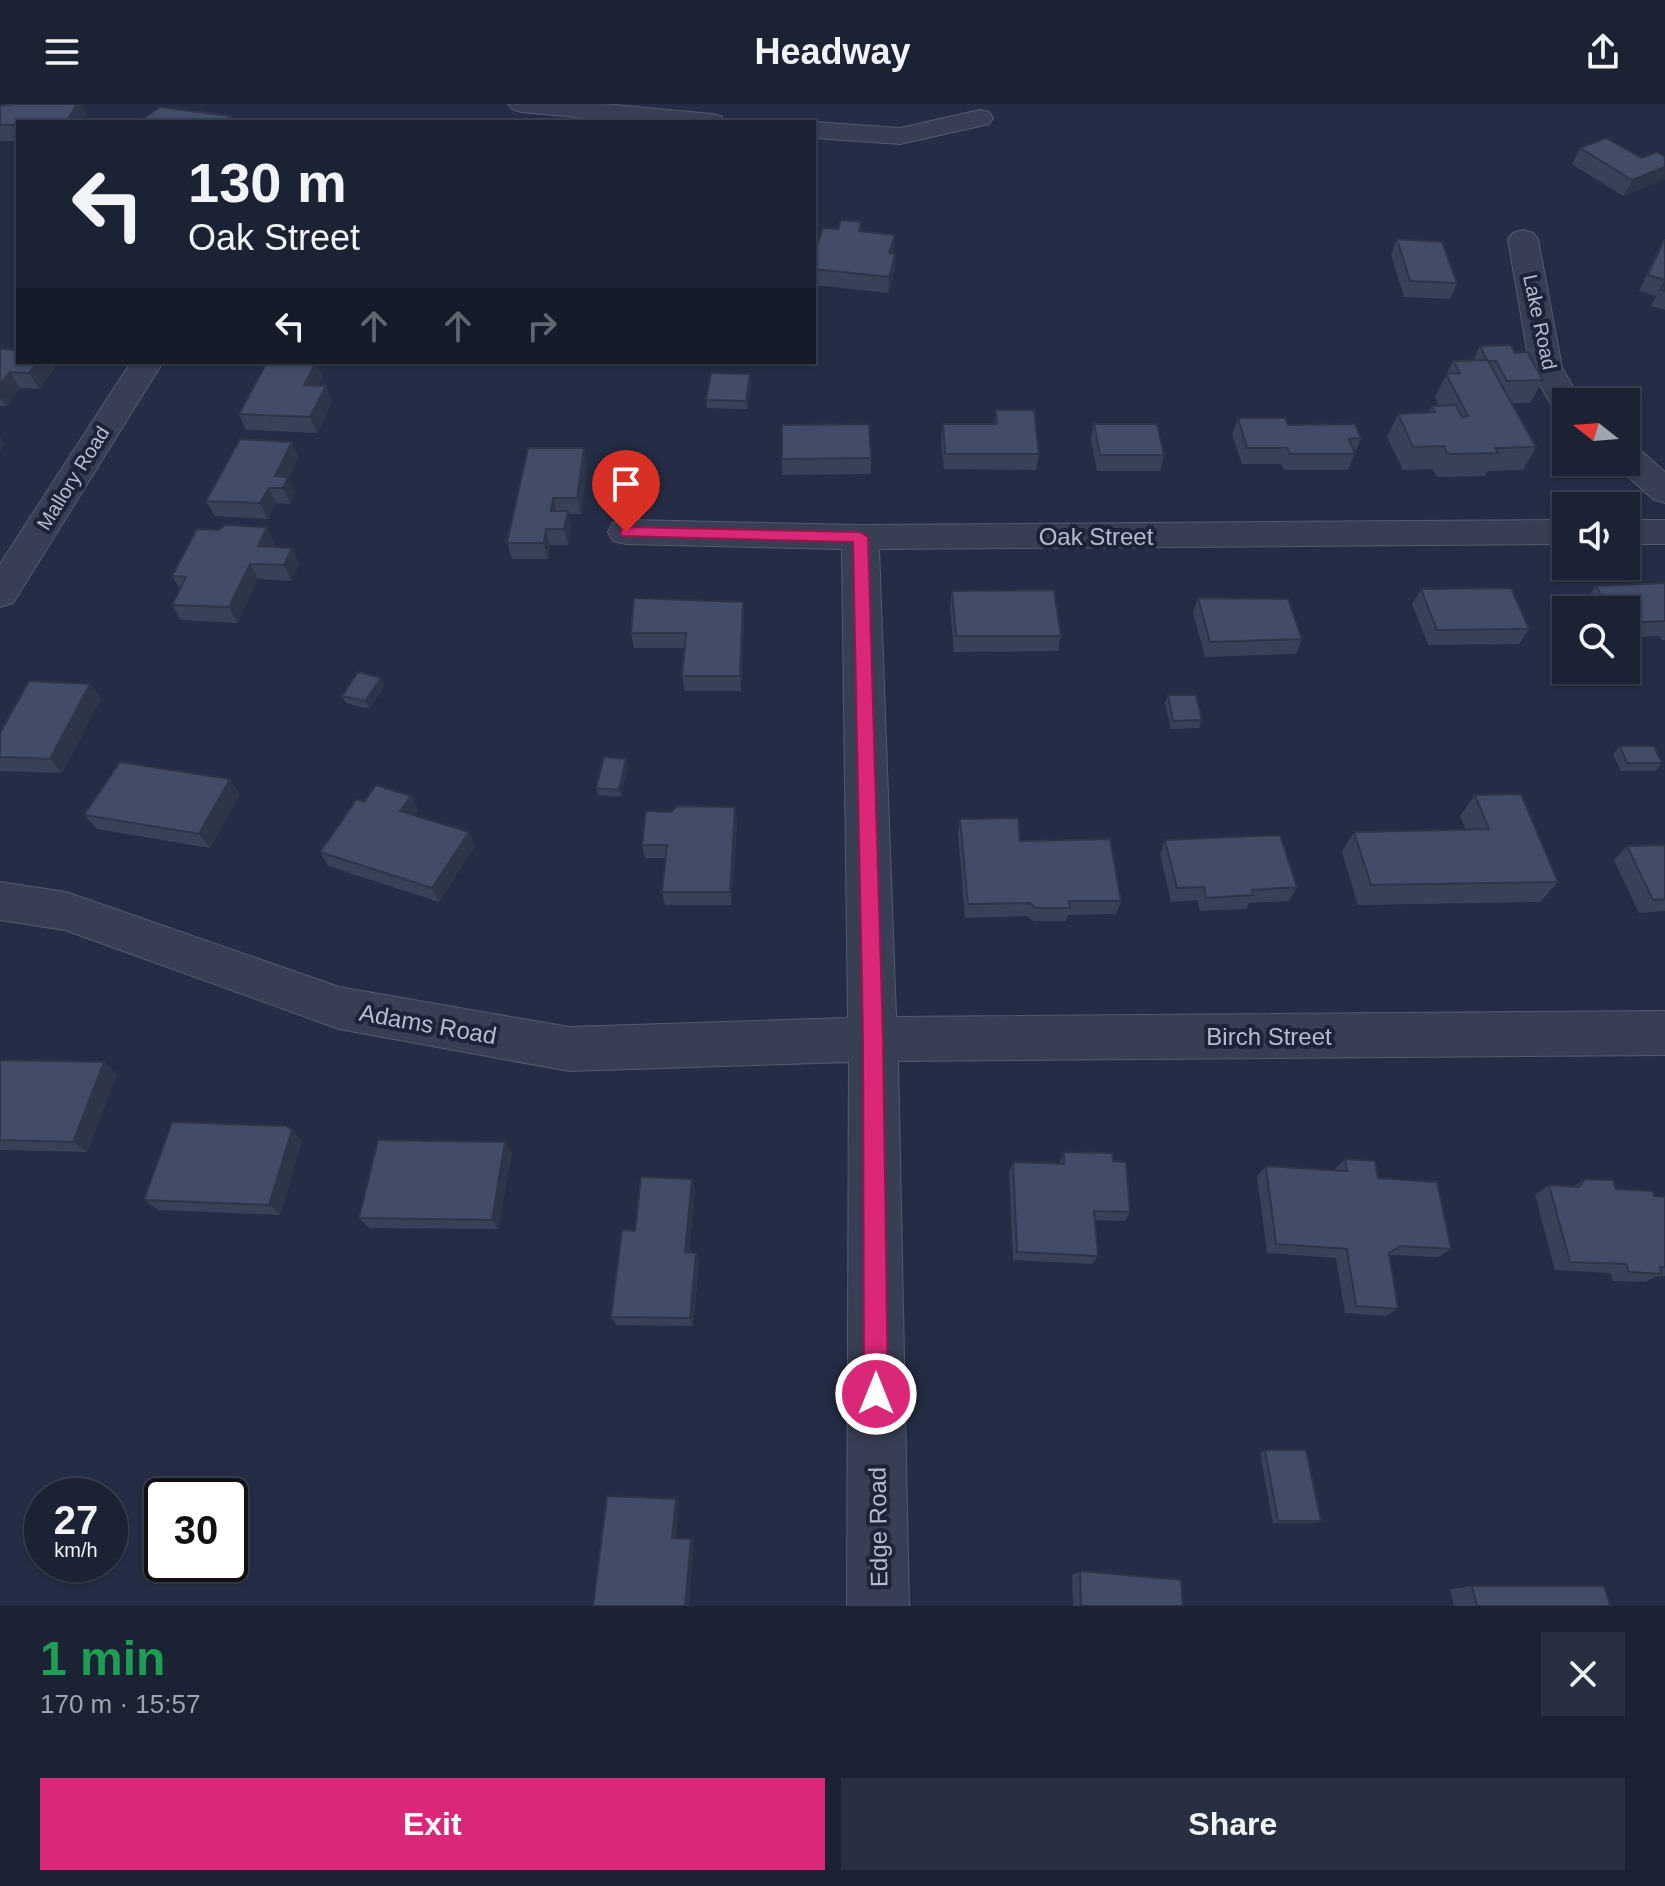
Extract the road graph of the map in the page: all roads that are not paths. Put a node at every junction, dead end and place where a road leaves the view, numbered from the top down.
1 (521, 104) edge
2 (980, 118) dead end
3 (691, 120) edge
4 (816, 130) edge
5 (1523, 239) dead end
6 (146, 364) edge
7 (1558, 388) edge
8 (1640, 469) edge
9 (1665, 491) edge
10 (626, 532) dead end
11 (1552, 532) edge
12 (1640, 532) edge
13 (1665, 532) edge
14 (860, 537) junction
15 (0, 594) edge
16 (0, 901) edge
17 (1665, 1033) edge
18 (873, 1039) junction
19 (878, 1606) edge

1 - 3 street
2 - 4 street
5 - 7 street, Lake Road
6 - 15 street, Mallory Road
8 - 9 street
10 - 14 street, Oak Street
11 - 14 street, Oak Street
12 - 13 street
14 - 18 street, Edge Road
16 - 18 street, Adams Road
17 - 18 street, Birch Street
18 - 19 street, Edge Road

